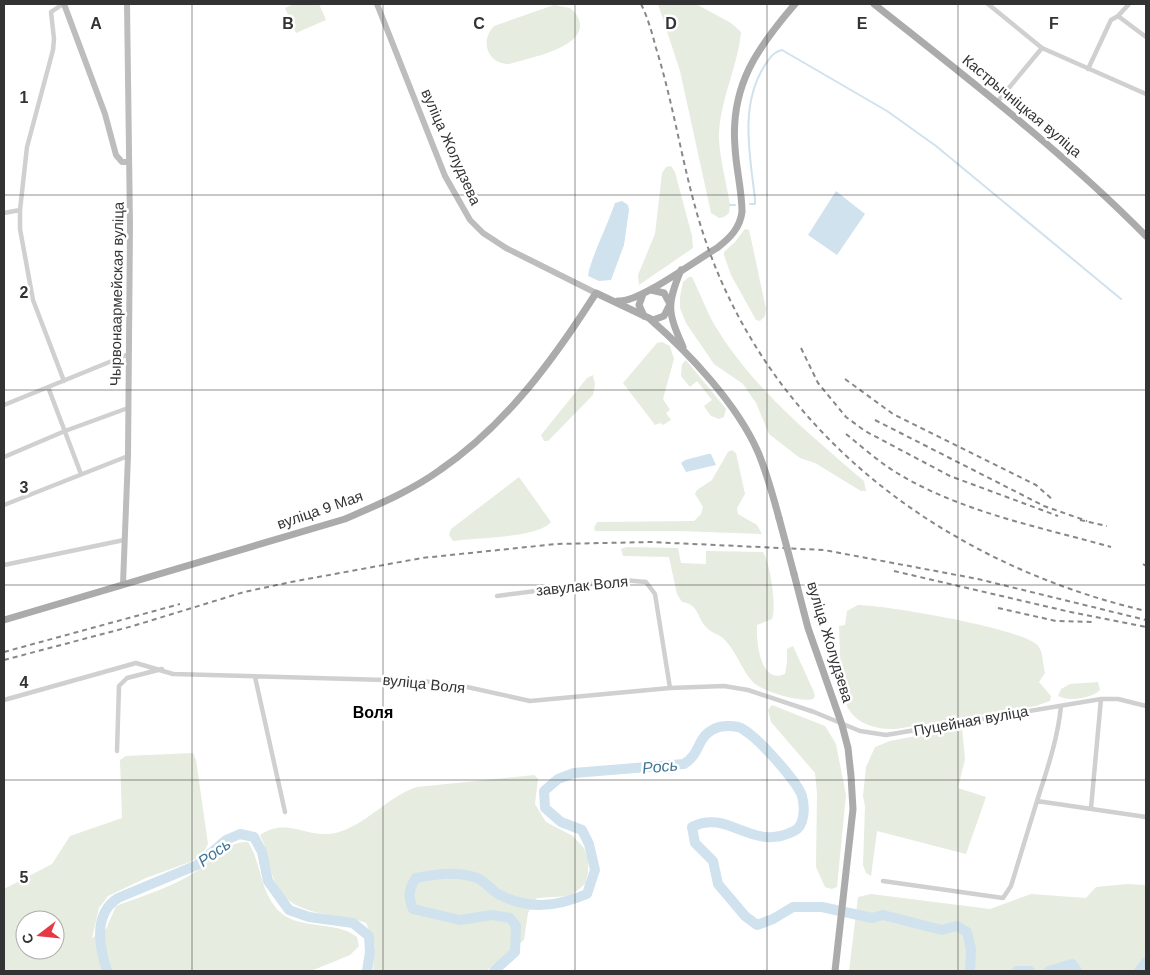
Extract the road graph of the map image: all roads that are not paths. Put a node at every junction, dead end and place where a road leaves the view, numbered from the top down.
1 (64, 4) edge
2 (127, 4) edge
3 (377, 4) edge
4 (795, 4) edge
5 (874, 4) edge
6 (988, 4) edge
7 (1129, 4) edge
8 (1118, 16) junction
9 (1146, 37) edge
10 (1042, 48) junction
11 (1088, 70) junction
12 (1146, 94) edge
13 (998, 101) junction
14 (129, 162) junction
15 (20, 210) junction
16 (4, 213) edge
17 (1146, 236) edge
18 (681, 270) junction
19 (651, 290) junction
20 (596, 293) junction
21 (644, 294) junction
22 (615, 301) junction
23 (669, 304) junction
24 (648, 318) junction
25 (683, 348) junction
26 (129, 354) junction
27 (64, 381) junction
28 (48, 387) junction
29 (4, 405) edge
30 (128, 408) junction
31 (65, 431) junction
32 (128, 456) junction
33 (4, 457) edge
34 (81, 474) junction
35 (4, 505) edge
36 (124, 540) junction
37 (4, 565) edge
38 (123, 584) junction
39 (497, 596) dead end
40 (4, 620) edge
41 (162, 669) junction
42 (255, 677) junction
43 (670, 688) junction
44 (1101, 699) junction
45 (4, 700) edge
46 (1061, 706) junction
47 (1146, 706) edge
48 (842, 725) junction
49 (117, 751) dead end
50 (1037, 801) junction
51 (1091, 808) junction
52 (284, 812) dead end
53 (1146, 817) edge
54 (883, 882) dead end
55 (835, 971) edge

1 - 14 street
1 - 15 street
2 - 14 street, Чырвонаармейская вуліца
3 - 20 street, вуліца Жолудзева
4 - 18 main road
5 - 13 main road, Кастрычніцкая вуліца
6 - 10 street
7 - 8 street
8 - 9 street
8 - 11 street
10 - 11 street
10 - 13 street
11 - 12 street
13 - 17 main road, Кастрычніцкая вуліца
14 - 26 street, Чырвонаармейская вуліца
15 - 16 street
15 - 27 street
18 - 19 main road
18 - 23 main road
19 - 21 main road
19 - 23 main road
20 - 22 main road
20 - 38 main road, вуліца 9 Мая
21 - 22 main road
21 - 24 main road
22 - 24 main road
23 - 24 main road
23 - 25 main road
24 - 25 main road
25 - 48 main road, вуліца Жолудзева, bridge
26 - 27 street
26 - 30 street, Чырвонаармейская вуліца
27 - 28 street
28 - 29 street
28 - 31 street
30 - 31 street
30 - 32 street, Чырвонаармейская вуліца
31 - 33 street
31 - 34 street
32 - 34 street
32 - 36 street, Чырвонаармейская вуліца
34 - 35 street
36 - 37 street
36 - 38 street, Чырвонаармейская вуліца
38 - 40 main road, вуліца 9 Мая
39 - 43 street, завулак Воля
41 - 42 street, вуліца Воля
41 - 45 street, вуліца Воля
41 - 49 street
42 - 43 street, вуліца Воля
42 - 52 street
43 - 48 street, вуліца Воля
44 - 46 street, Пуцейная вуліца
44 - 47 street, Пуцейная вуліца
44 - 51 street
46 - 48 street, Пуцейная вуліца
46 - 50 street
48 - 55 main road, вуліца Жолудзева
50 - 51 street
50 - 54 street
51 - 53 street

